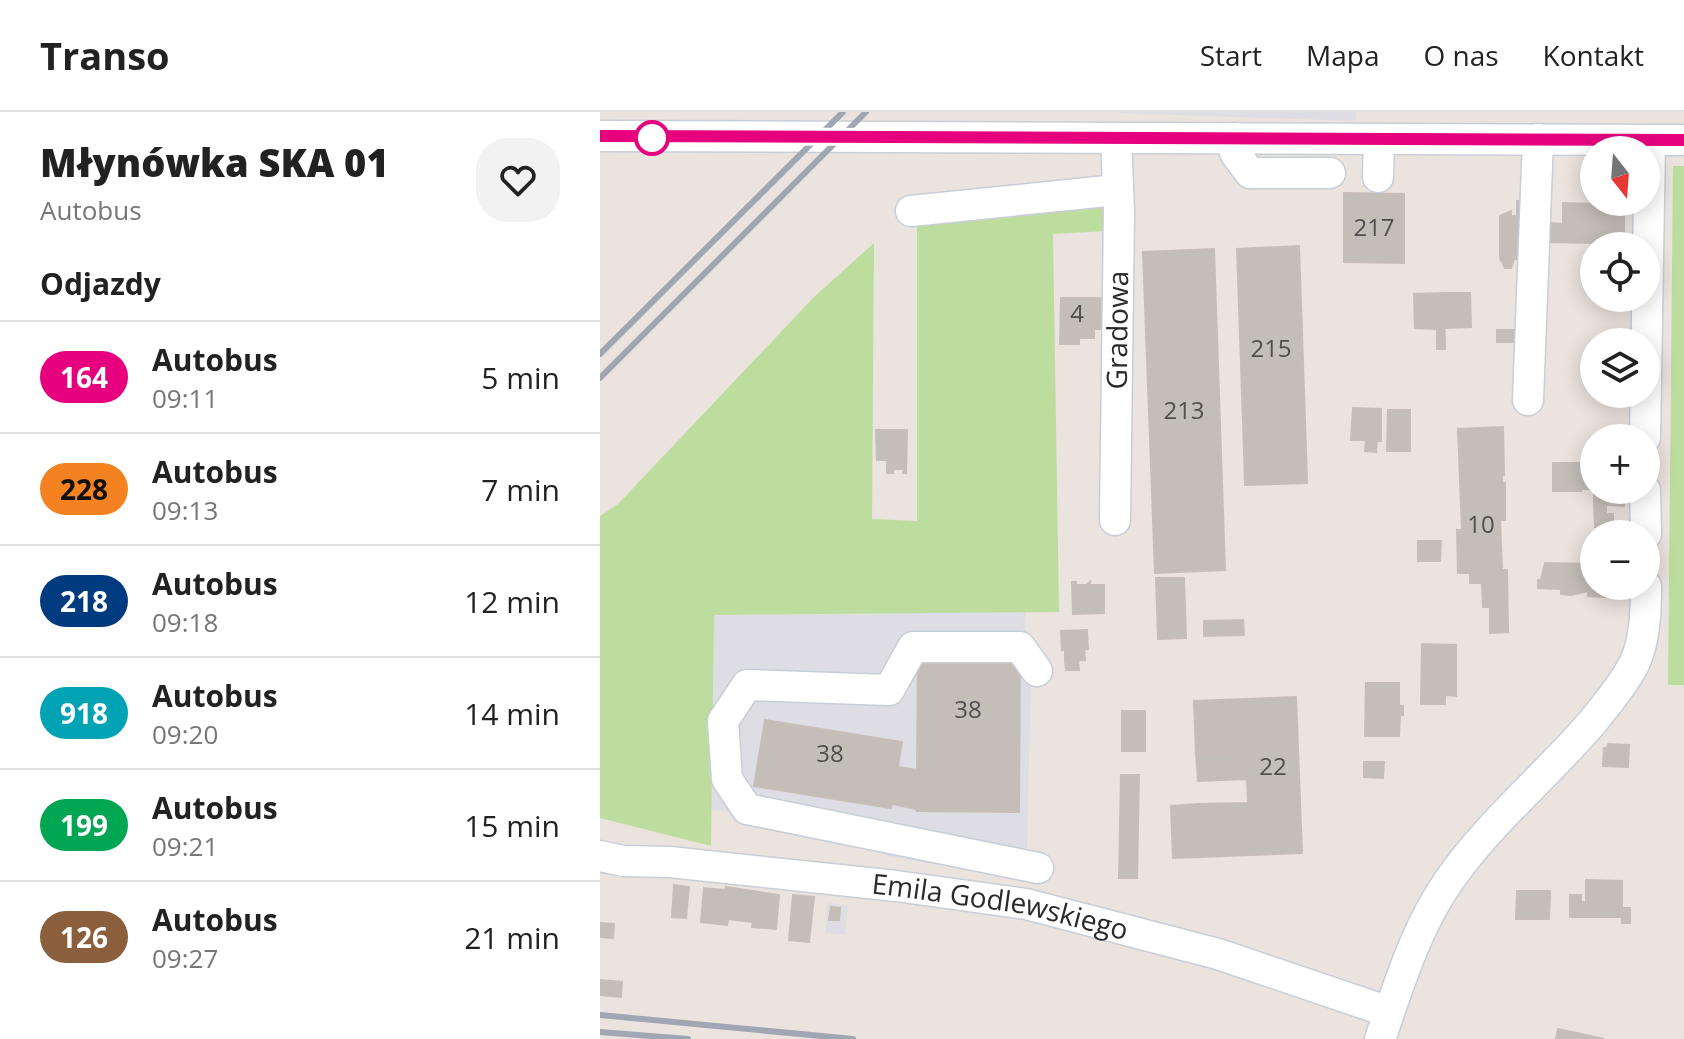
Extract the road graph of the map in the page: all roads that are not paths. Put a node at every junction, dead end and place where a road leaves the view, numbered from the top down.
1 (600, 136) edge
2 (1116, 138) junction
3 (1234, 138) junction
4 (1379, 139) junction
5 (1538, 139) junction
6 (1580, 139) edge
7 (1660, 140) edge
8 (1684, 140) edge
9 (1330, 173) dead end
10 (1378, 177) dead end
11 (1117, 190) junction
12 (911, 211) dead end
13 (1649, 216) edge
14 (1528, 400) dead end
15 (1645, 424) edge
16 (1115, 520) dead end
17 (1645, 600) edge
18 (1037, 671) dead end
19 (600, 856) edge
20 (1038, 868) dead end
21 (1384, 1025) edge

1 - 2 street
2 - 3 street
2 - 11 street, Gradowa
3 - 4 street
3 - 9 street
4 - 5 street
4 - 10 street
5 - 6 street
5 - 14 street
7 - 8 street
11 - 12 street
11 - 16 street, Gradowa
13 - 15 street
17 - 21 street, Emila Godlewskiego
18 - 20 street
19 - 21 street, Emila Godlewskiego

